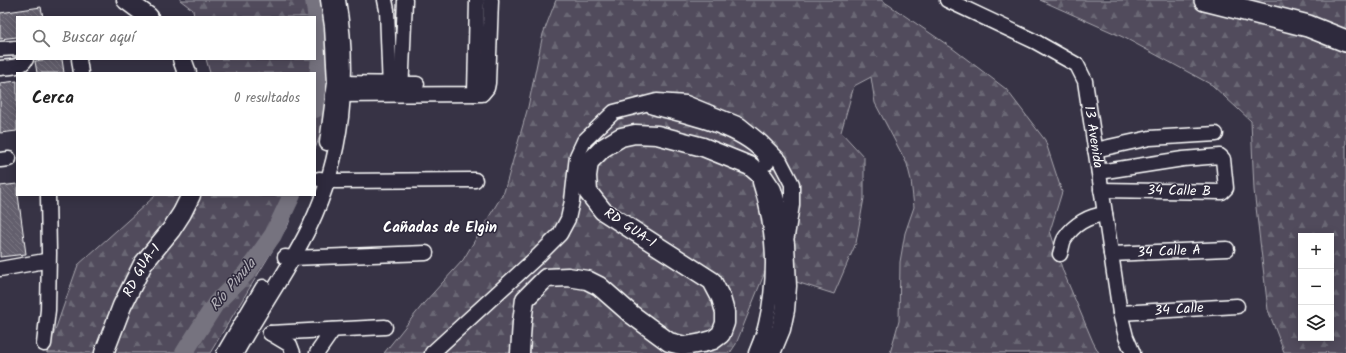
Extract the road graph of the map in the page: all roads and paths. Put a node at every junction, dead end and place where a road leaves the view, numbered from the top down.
1 (126, 0) edge
2 (328, 0) edge
3 (338, 0) edge
4 (384, 0) edge
5 (405, 0) edge
6 (477, 0) edge
7 (491, 0) edge
8 (947, 0) edge
9 (1205, 0) edge
10 (1254, 0) edge
11 (148, 16) edge
12 (1346, 28) edge
13 (1346, 41) edge
14 (16, 48) edge
15 (0, 49) edge
16 (25, 60) edge
17 (79, 60) edge
18 (182, 60) edge
19 (0, 68) edge
20 (81, 72) edge
21 (187, 72) edge
22 (479, 87) junction
23 (339, 89) junction
24 (396, 89) junction
25 (643, 104) junction
26 (1216, 134) dead end
27 (1095, 150) junction
28 (767, 163) dead end
29 (784, 170) junction
30 (1099, 172) junction
31 (475, 180) dead end
32 (320, 182) edge
33 (765, 184) junction
34 (1101, 190) junction
35 (48, 196) edge
36 (190, 196) edge
37 (312, 196) edge
38 (1105, 214) junction
39 (785, 244) junction
40 (1227, 249) dead end
41 (426, 253) dead end
42 (1060, 254) dead end
43 (1111, 254) junction
44 (287, 257) junction
45 (48, 258) junction
46 (0, 269) edge
47 (1237, 306) dead end
48 (1120, 313) junction
49 (246, 325) junction
50 (384, 327) dead end
51 (333, 330) junction
52 (270, 333) junction
53 (44, 344) dead end
54 (104, 353) edge
55 (224, 353) edge
56 (236, 353) edge
57 (293, 353) edge
58 (317, 353) edge
59 (432, 353) edge
60 (520, 353) edge
61 (756, 353) edge
62 (771, 353) edge
63 (1133, 353) edge

1 - 11 main road
2 - 23 street
3 - 23 street
4 - 24 street
5 - 24 street
6 - 22 street
7 - 22 street
8 - 27 street, 13 Avenida
9 - 13 highway
10 - 12 highway
14 - 15 street
16 - 19 street
17 - 20 street
18 - 21 main road
22 - 24 street
23 - 24 street
23 - 32 street
25 - 28 street
25 - 29 street
25 - 59 street
26 - 27 street
27 - 30 street, 13 Avenida
29 - 33 street
29 - 39 street
30 - 34 street, 13 Avenida
30 - 34 street, 34 Calle B
31 - 32 street
32 - 44 street
33 - 39 main road, RD GUA-1
33 - 60 main road, RD GUA-1
33 - 61 street
34 - 38 street, 13 Avenida
35 - 45 street
36 - 54 main road, RD GUA-1
37 - 44 street
38 - 42 street
38 - 43 street, 13 Avenida
39 - 62 main road, RD GUA-1
40 - 43 street, 34 Calle A
41 - 44 street
43 - 48 street, 13 Avenida
44 - 49 street
45 - 46 street
45 - 53 street
47 - 48 street, 34 Calle
48 - 63 street, 13 Avenida
49 - 52 street
49 - 55 street
49 - 56 street
50 - 51 street
51 - 52 street
51 - 58 street
52 - 57 street

